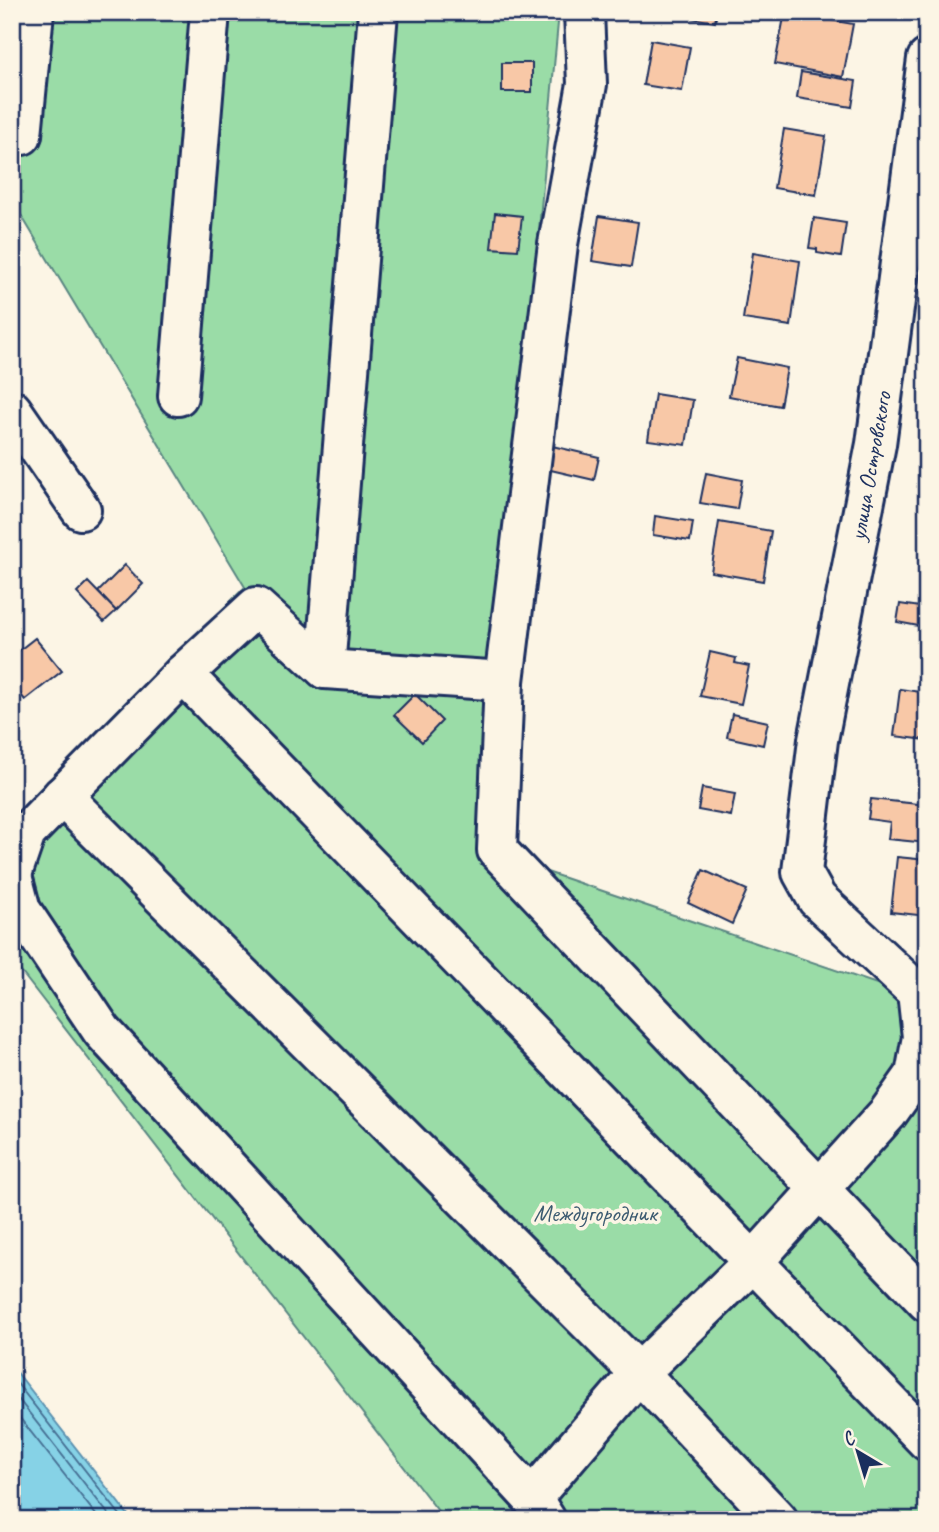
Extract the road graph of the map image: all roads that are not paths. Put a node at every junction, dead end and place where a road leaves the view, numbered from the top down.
1 (34, 12) edge
2 (210, 12) edge
3 (378, 12) edge
4 (584, 12) edge
5 (927, 59) edge
6 (22, 135) dead end
7 (178, 396) dead end
8 (12, 410) edge
9 (81, 510) dead end
10 (325, 669) junction
11 (183, 674) junction
12 (504, 681) junction
13 (62, 796) junction
14 (12, 875) edge
15 (922, 993) edge
16 (820, 1190) junction
17 (754, 1261) junction
18 (927, 1302) edge
19 (639, 1373) junction
20 (927, 1441) edge
21 (539, 1509) edge
22 (778, 1520) edge

1 - 6 street
2 - 7 street
3 - 10 street
4 - 12 street
5 - 15 street, улица Островского
8 - 9 street
10 - 11 street
10 - 12 street
11 - 13 street
11 - 17 street
12 - 16 street
13 - 14 street
13 - 19 street
14 - 21 street
15 - 16 street
16 - 17 street
16 - 18 street
17 - 19 street
17 - 20 street
19 - 21 street
19 - 22 street

